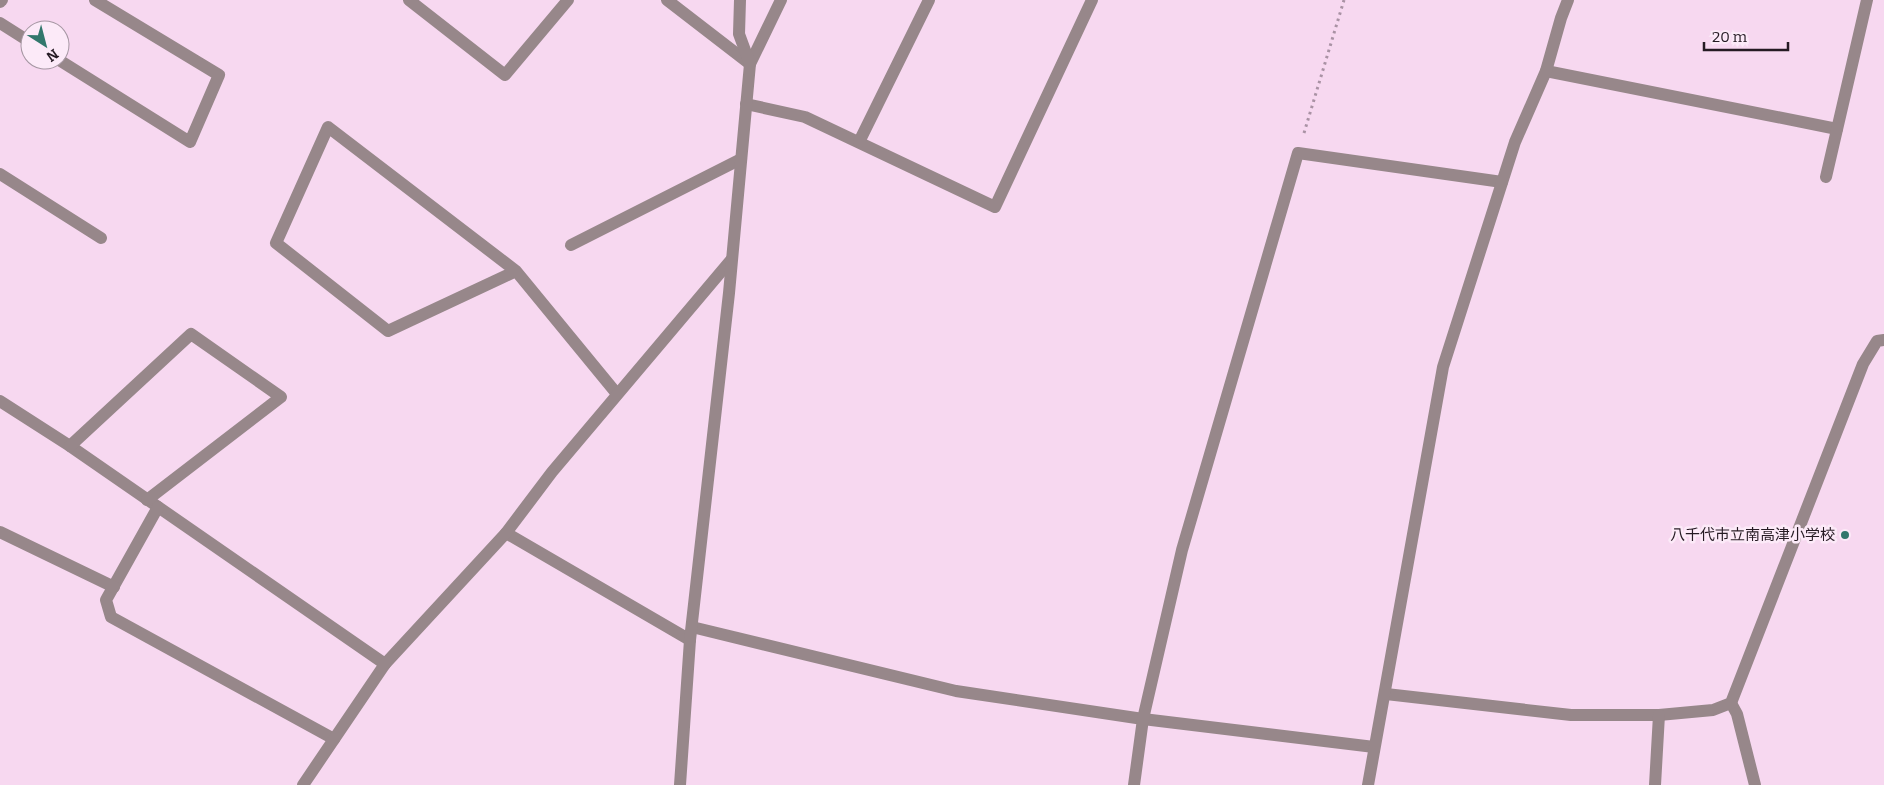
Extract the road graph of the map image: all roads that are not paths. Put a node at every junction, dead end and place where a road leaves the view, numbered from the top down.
1 (95, 0) edge
2 (409, 0) edge
3 (568, 0) edge
4 (667, 0) edge
5 (740, 0) edge
6 (781, 0) edge
7 (929, 0) edge
8 (1092, 0) edge
9 (1568, 0) edge
10 (1868, 0) edge
11 (0, 23) edge
12 (20, 36) edge
13 (750, 64) junction
14 (70, 67) edge
15 (1546, 71) junction
16 (746, 104) junction
17 (1837, 129) junction
18 (859, 142) junction
19 (741, 159) junction
20 (0, 174) edge
21 (1826, 177) dead end
22 (1502, 182) junction
23 (101, 238) dead end
24 (571, 245) dead end
25 (730, 260) junction
26 (516, 271) junction
27 (1884, 340) edge
28 (617, 394) junction
29 (0, 401) edge
30 (70, 446) junction
31 (153, 504) junction
32 (0, 532) edge
33 (506, 533) junction
34 (114, 587) junction
35 (692, 627) junction
36 (690, 640) junction
37 (385, 664) junction
38 (1386, 694) junction
39 (1731, 703) junction
40 (1659, 715) junction
41 (1143, 719) junction
42 (334, 739) junction
43 (1374, 746) junction
44 (302, 785) edge
45 (680, 785) edge
46 (1134, 785) edge
47 (1368, 785) edge
48 (1655, 785) edge
49 (1755, 785) edge

1 - 14 street
2 - 3 street
4 - 13 street
5 - 13 street
6 - 13 street
7 - 18 street
8 - 18 street
9 - 15 street
10 - 17 street
11 - 12 street
13 - 16 street
15 - 17 street
15 - 22 street
16 - 18 street
16 - 19 street
17 - 21 street
19 - 24 street
19 - 25 street
20 - 23 street
22 - 38 street
22 - 41 street
25 - 28 street
25 - 35 street
26 - 26 street
26 - 28 street
27 - 39 street
28 - 33 street
29 - 30 street
30 - 31 street
30 - 31 street
31 - 34 street
31 - 37 street
32 - 34 street
33 - 36 street
33 - 37 street
34 - 42 street
35 - 36 street
35 - 41 street
36 - 45 street
37 - 42 street
38 - 40 street
38 - 43 street
39 - 40 street
39 - 49 street
40 - 48 street
41 - 43 street
41 - 46 street
42 - 44 street
43 - 47 street

